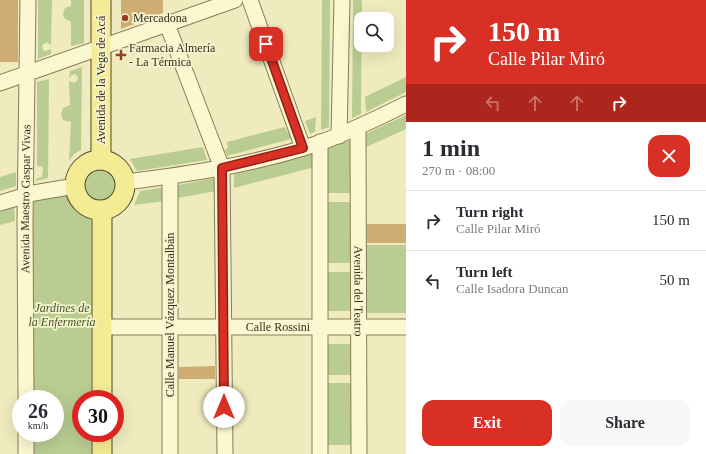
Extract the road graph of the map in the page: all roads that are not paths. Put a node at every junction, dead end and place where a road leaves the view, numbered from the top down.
1 (28, 0) edge
2 (101, 0) edge
3 (235, 0) edge
4 (250, 0) edge
5 (342, 0) edge
6 (167, 24) junction
7 (101, 47) junction
8 (27, 73) junction
9 (0, 83) edge
10 (406, 104) edge
11 (358, 128) junction
12 (338, 136) junction
13 (320, 142) junction
14 (303, 148) junction
15 (101, 160) junction
16 (222, 168) junction
17 (170, 177) junction
18 (125, 182) junction
19 (75, 186) junction
20 (26, 195) junction
21 (0, 202) edge
22 (102, 211) junction
23 (102, 327) junction
24 (170, 327) junction
25 (406, 327) edge
26 (224, 328) junction
27 (319, 328) junction
28 (358, 328) junction
29 (26, 390) edge
30 (102, 390) edge
31 (26, 442) edge
32 (102, 442) edge
33 (26, 454) edge
34 (102, 454) edge
35 (170, 454) edge
36 (225, 454) edge
37 (320, 454) edge
38 (359, 454) edge

1 - 8 street, Avenida Maestro Gaspar Vivas
2 - 7 main road, Avenida de la Vega de Acá
3 - 6 street
4 - 14 street
5 - 12 street
6 - 7 street
6 - 16 street
7 - 8 street
7 - 15 main road, Avenida de la Vega de Acá
8 - 9 street
8 - 20 street, Avenida Maestro Gaspar Vivas
10 - 11 street
11 - 12 street
11 - 28 street, Avenida del Teatro
12 - 13 street
13 - 14 street
13 - 27 street
14 - 16 street
15 - 18 main road
15 - 19 main road
16 - 17 street
16 - 26 street
17 - 18 street
17 - 24 street, Calle Manuel Vázquez Montalbán
18 - 22 main road
19 - 20 street
19 - 22 main road
20 - 21 street
20 - 29 street, Avenida Maestro Gaspar Vivas
22 - 23 main road
23 - 24 street, Calle Rossini
23 - 30 main road
24 - 26 street, Calle Rossini
24 - 35 street, Calle Manuel Vázquez Montalbán
25 - 28 street, Calle Rossini
26 - 27 street, Calle Rossini
26 - 36 street
27 - 28 street, Calle Rossini
27 - 37 street
28 - 38 street, Avenida del Teatro
31 - 33 street
32 - 34 main road

